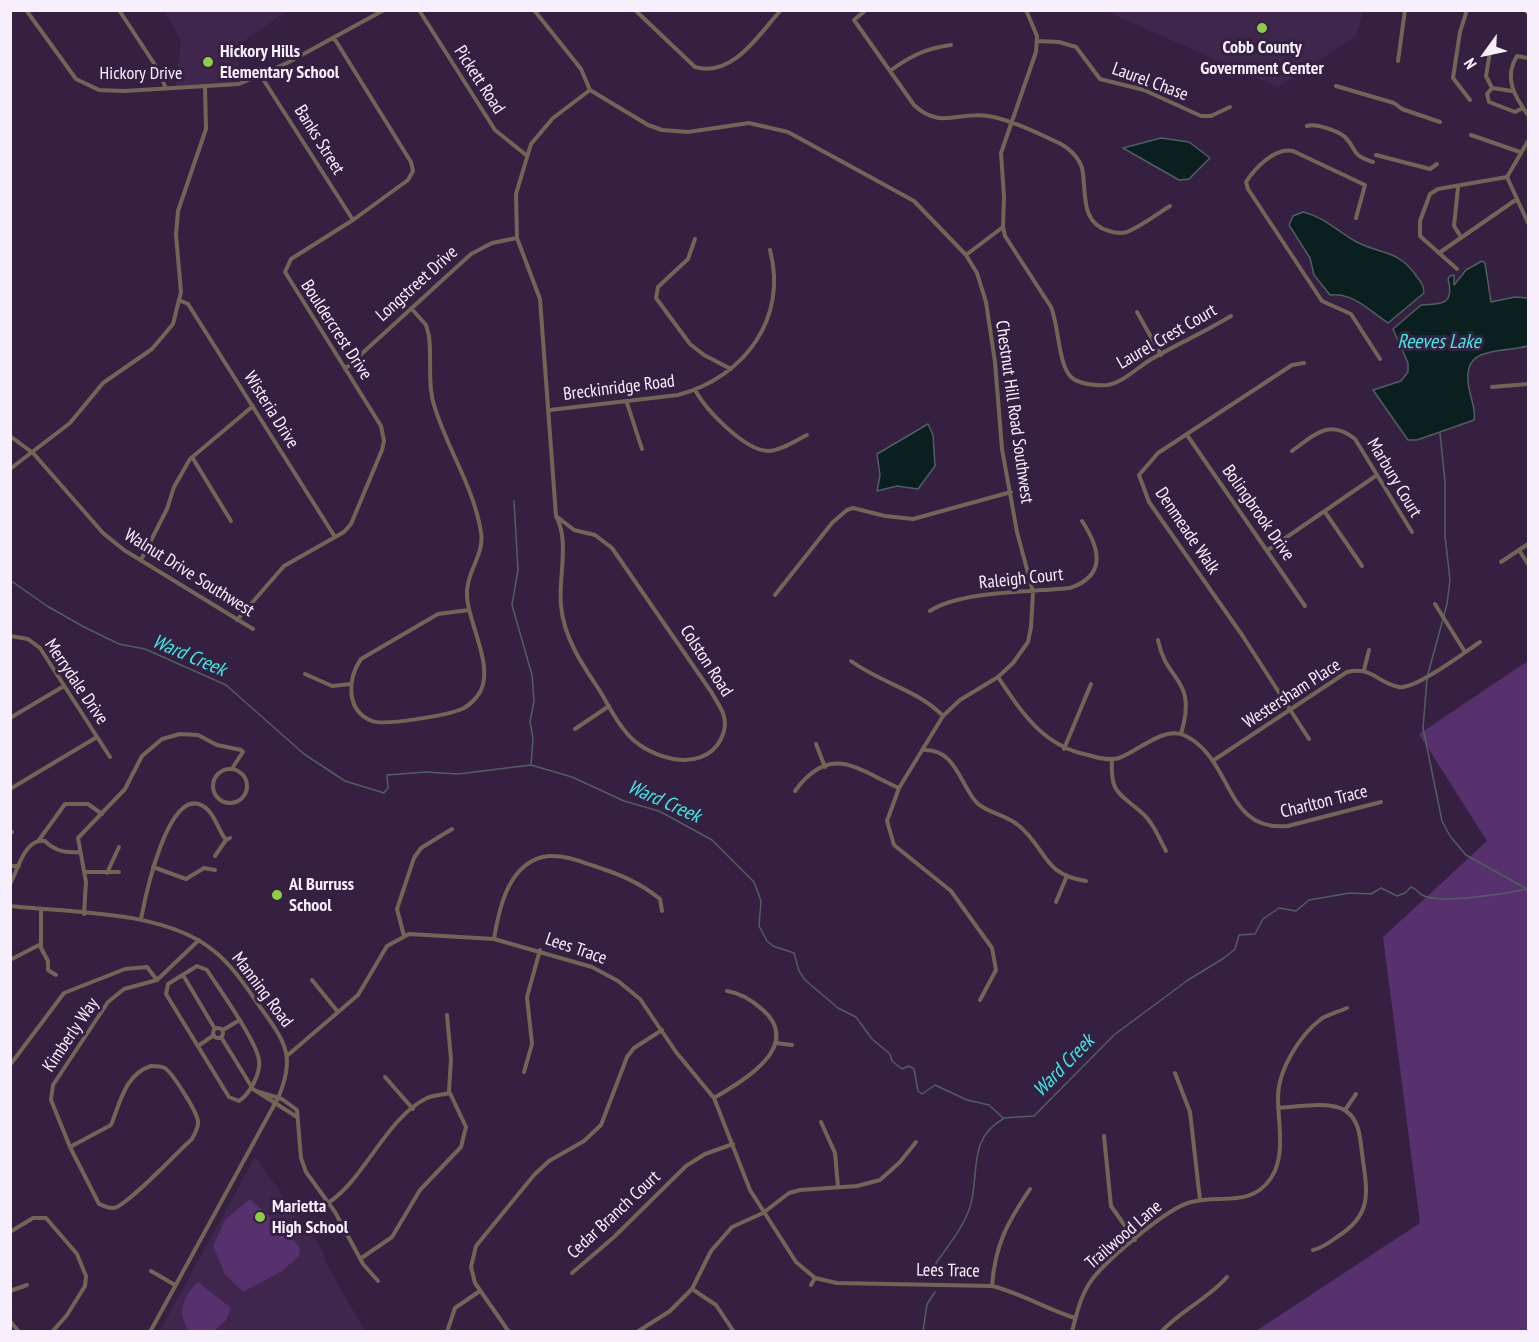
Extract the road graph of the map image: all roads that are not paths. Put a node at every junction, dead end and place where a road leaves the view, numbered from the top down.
1 (26, 10) edge
2 (119, 10) edge
3 (384, 10) edge
4 (419, 10) edge
5 (534, 10) edge
6 (635, 10) edge
7 (781, 10) edge
8 (866, 10) edge
9 (1026, 10) edge
10 (1405, 10) edge
11 (1467, 10) edge
12 (334, 39) junction
13 (1037, 41) junction
14 (951, 45) dead end
15 (1491, 46) dead end
16 (1528, 58) edge
17 (1398, 61) dead end
18 (890, 71) junction
19 (261, 76) junction
20 (1336, 86) dead end
21 (205, 87) junction
22 (1492, 88) junction
23 (166, 89) junction
24 (590, 90) junction
25 (1512, 91) junction
26 (1470, 100) dead end
27 (1230, 106) dead end
28 (1523, 108) junction
29 (1528, 115) edge
30 (1440, 122) dead end
31 (1010, 124) junction
32 (1308, 126) dead end
33 (1471, 135) dead end
34 (1528, 141) edge
35 (1520, 152) junction
36 (526, 154) junction
37 (1376, 155) dead end
38 (1373, 162) dead end
39 (1437, 164) dead end
40 (1507, 177) junction
41 (1458, 187) junction
42 (1517, 199) junction
43 (1170, 206) dead end
44 (1356, 219) dead end
45 (353, 220) junction
46 (1528, 223) edge
47 (1003, 227) junction
48 (518, 237) junction
49 (1461, 237) junction
50 (695, 239) dead end
51 (770, 250) dead end
52 (1439, 253) junction
53 (966, 255) junction
54 (1457, 269) dead end
55 (181, 301) junction
56 (411, 308) junction
57 (1137, 312) dead end
58 (1231, 316) dead end
59 (1161, 354) junction
60 (1380, 359) dead end
61 (1304, 363) dead end
62 (345, 369) junction
63 (731, 369) junction
64 (1528, 384) edge
65 (1492, 387) dead end
66 (695, 390) junction
67 (627, 402) junction
68 (254, 406) junction
69 (550, 410) junction
70 (807, 435) dead end
71 (1187, 435) junction
72 (10, 436) edge
73 (642, 449) dead end
74 (1292, 451) dead end
75 (33, 453) junction
76 (192, 457) junction
77 (10, 469) edge
78 (1377, 475) junction
79 (1011, 492) junction
80 (1325, 512) junction
81 (556, 516) junction
82 (231, 521) dead end
83 (1082, 521) dead end
84 (1412, 532) dead end
85 (335, 537) junction
86 (1528, 544) edge
87 (1268, 550) junction
88 (1519, 550) junction
89 (141, 560) junction
90 (1502, 562) dead end
91 (1528, 564) edge
92 (1362, 566) dead end
93 (1033, 592) junction
94 (775, 595) dead end
95 (1435, 604) dead end
96 (1305, 606) dead end
97 (469, 609) junction
98 (930, 611) dead end
99 (237, 620) junction
100 (253, 629) dead end
101 (10, 636) edge
102 (1158, 640) dead end
103 (1480, 642) dead end
104 (1369, 650) dead end
105 (1466, 652) junction
106 (851, 661) dead end
107 (1364, 670) junction
108 (305, 674) dead end
109 (998, 677) junction
110 (351, 684) junction
111 (1091, 684) dead end
112 (64, 686) junction
113 (609, 706) junction
114 (1291, 711) junction
115 (943, 716) junction
116 (10, 718) edge
117 (575, 729) dead end
118 (1181, 734) junction
119 (97, 737) junction
120 (1310, 739) dead end
121 (816, 744) dead end
122 (1064, 748) junction
123 (924, 750) junction
124 (110, 757) dead end
125 (1112, 759) junction
126 (1214, 760) junction
127 (233, 767) junction
128 (825, 767) junction
129 (899, 788) junction
130 (10, 789) edge
131 (795, 791) dead end
132 (1381, 802) dead end
133 (102, 814) junction
134 (452, 829) dead end
135 (39, 840) junction
136 (118, 847) dead end
137 (1166, 851) dead end
138 (79, 852) junction
139 (215, 856) dead end
140 (10, 866) edge
141 (19, 866) junction
142 (153, 867) junction
143 (215, 870) dead end
144 (84, 872) junction
145 (119, 872) dead end
146 (107, 873) junction
147 (1066, 878) junction
148 (1086, 880) dead end
149 (10, 884) edge
150 (1056, 902) dead end
151 (10, 906) edge
152 (41, 909) junction
153 (662, 911) dead end
154 (84, 914) junction
155 (141, 920) junction
156 (404, 936) junction
157 (494, 939) junction
158 (199, 940) junction
159 (41, 944) junction
160 (540, 950) junction
161 (10, 960) edge
162 (56, 975) dead end
163 (183, 975) junction
164 (157, 980) junction
165 (312, 980) dead end
166 (727, 991) dead end
167 (980, 1000) dead end
168 (1347, 1008) dead end
169 (338, 1012) junction
170 (447, 1015) dead end
171 (238, 1021) junction
172 (216, 1029) junction
173 (662, 1029) junction
174 (223, 1030) junction
175 (214, 1035) junction
176 (221, 1037) junction
177 (776, 1043) junction
178 (792, 1045) dead end
179 (198, 1046) junction
180 (288, 1055) junction
181 (10, 1065) edge
182 (524, 1072) dead end
183 (1175, 1073) dead end
184 (385, 1077) dead end
185 (251, 1086) junction
186 (449, 1093) junction
187 (1356, 1094) dead end
188 (714, 1098) junction
189 (277, 1100) junction
190 (1278, 1107) junction
191 (413, 1109) junction
192 (1345, 1110) junction
193 (821, 1122) dead end
194 (1104, 1136) dead end
195 (916, 1142) dead end
196 (733, 1144) junction
197 (70, 1147) junction
198 (838, 1187) junction
199 (1030, 1190) dead end
200 (1200, 1200) junction
201 (328, 1203) junction
202 (763, 1213) junction
203 (10, 1232) edge
204 (1135, 1240) junction
205 (1313, 1250) dead end
206 (360, 1259) junction
207 (151, 1271) dead end
208 (572, 1273) dead end
209 (1227, 1276) dead end
210 (815, 1278) junction
211 (378, 1281) dead end
212 (27, 1285) dead end
213 (176, 1285) junction
214 (811, 1286) dead end
215 (992, 1286) junction
216 (692, 1289) junction
217 (10, 1291) edge
218 (480, 1291) junction
219 (1076, 1317) junction
220 (10, 1321) edge
221 (19, 1332) edge
222 (52, 1332) edge
223 (150, 1332) edge
224 (447, 1332) edge
225 (509, 1332) edge
226 (637, 1332) edge
227 (734, 1332) edge
228 (1072, 1332) edge
229 (1161, 1332) edge

1 - 23 street, Hickory Drive
2 - 23 street
3 - 12 street, Hickory Drive
4 - 36 street, Pickett Road
5 - 24 street
6 - 7 street
8 - 18 street
9 - 13 street
10 - 17 street
11 - 26 street
12 - 19 street, Hickory Drive
12 - 45 street, Bouldercrest Drive
13 - 27 street, Laurel Chase
13 - 31 street
14 - 18 street
15 - 22 street
16 - 25 street
18 - 31 street
19 - 21 street, Hickory Drive
19 - 45 street, Banks Street
20 - 30 street
21 - 23 street, Hickory Drive
21 - 55 street
22 - 25 street
22 - 28 street
24 - 36 street, Colston Road
24 - 53 street, Chestnut Hill Road Southwest
25 - 28 street
28 - 29 street
31 - 43 street
31 - 47 street
32 - 38 street
33 - 35 street
34 - 35 street
35 - 40 street
36 - 48 street, Colston Road
37 - 39 street
40 - 41 street
40 - 42 street
41 - 49 street
41 - 52 street
42 - 46 street
42 - 49 street
44 - 60 street
45 - 62 street, Bouldercrest Drive
47 - 53 street
47 - 59 street, Laurel Crest Court
48 - 56 street, Longstreet Drive
48 - 69 street, Colston Road
49 - 52 street
50 - 63 street
51 - 63 street, Breckinridge Road
52 - 54 street
53 - 79 street, Chestnut Hill Road Southwest
55 - 68 street, Wisteria Drive
55 - 75 street
56 - 62 street, Longstreet Drive
56 - 97 street
57 - 59 street
58 - 59 street, Laurel Crest Court
61 - 71 street, Denmeade Walk
62 - 85 street, Bouldercrest Drive
63 - 66 street, Breckinridge Road
64 - 65 street
66 - 67 street, Breckinridge Road
66 - 70 street
67 - 69 street, Breckinridge Road
67 - 73 street
68 - 76 street
68 - 85 street, Wisteria Drive
69 - 81 street, Colston Road
71 - 87 street, Bolingbrook Drive
71 - 114 street, Denmeade Walk
72 - 75 street, Walnut Drive Southwest
74 - 78 street, Marbury Court
75 - 77 street
75 - 89 street, Walnut Drive Southwest
76 - 82 street
76 - 89 street
78 - 80 street
78 - 84 street, Marbury Court
79 - 93 street, Chestnut Hill Road Southwest
79 - 94 street
80 - 87 street
80 - 92 street
81 - 113 street, Colston Road
81 - 113 street, Colston Road
83 - 93 street, Raleigh Court
85 - 99 street, Bouldercrest Drive
86 - 88 street
87 - 96 street, Bolingbrook Drive
88 - 90 street
88 - 91 street
89 - 99 street, Walnut Drive Southwest
93 - 98 street, Raleigh Court
93 - 109 street, Chestnut Hill Road Southwest
95 - 105 street
97 - 110 street
97 - 110 street
99 - 100 street, Walnut Drive Southwest
101 - 112 street, Merrydale Drive
102 - 118 street
103 - 105 street, Westersham Place
104 - 107 street
105 - 107 street, Westersham Place
106 - 115 street
107 - 114 street, Westersham Place
108 - 110 street
109 - 115 street, Chestnut Hill Road Southwest
109 - 122 street
111 - 122 street
112 - 116 street
112 - 119 street, Merrydale Drive
113 - 117 street
114 - 120 street, Denmeade Walk
114 - 126 street, Westersham Place
115 - 123 street, Chestnut Hill Road Southwest
118 - 125 street
118 - 126 street, Charlton Trace
119 - 124 street, Merrydale Drive
119 - 130 street
121 - 128 street
122 - 125 street
123 - 129 street, Chestnut Hill Road Southwest
123 - 147 street
125 - 137 street
126 - 132 street, Charlton Trace
127 - 127 street
127 - 133 street
128 - 129 street
128 - 131 street
129 - 167 street, Chestnut Hill Road Southwest
133 - 135 street
133 - 138 street
134 - 156 street
135 - 138 street
135 - 141 street
136 - 146 street
138 - 144 street
139 - 142 street
140 - 141 street
141 - 149 street
142 - 143 street
142 - 155 street
144 - 146 street
144 - 154 street
145 - 146 street
147 - 148 street
147 - 150 street
151 - 152 street, Manning Road
152 - 154 street, Manning Road
152 - 159 street
153 - 157 street
154 - 155 street, Manning Road
155 - 158 street, Manning Road
156 - 157 street, Lees Trace
156 - 169 street
157 - 160 street, Lees Trace
158 - 164 street
158 - 180 street, Manning Road
159 - 161 street
159 - 162 street
160 - 173 street, Lees Trace
160 - 182 street
163 - 171 street
163 - 172 street
163 - 179 street
164 - 181 street, Kimberly Way
164 - 197 street, Kimberly Way
165 - 169 street
166 - 177 street
168 - 190 street, Trailwood Lane
169 - 180 street
170 - 186 street
171 - 174 street
171 - 185 street
172 - 174 street
172 - 175 street
173 - 188 street, Lees Trace
173 - 218 street
174 - 176 street
175 - 176 street
175 - 179 street
176 - 185 street
177 - 178 street
177 - 188 street
179 - 185 street
180 - 189 street, Manning Road
183 - 200 street
184 - 191 street
185 - 189 street
186 - 191 street
186 - 206 street
187 - 192 street
188 - 196 street, Lees Trace
189 - 201 street
189 - 213 street, Manning Road
190 - 192 street
190 - 200 street, Trailwood Lane
191 - 201 street
192 - 205 street
193 - 198 street
194 - 204 street
195 - 198 street
196 - 202 street, Lees Trace
196 - 208 street, Cedar Branch Court
197 - 197 street, Kimberly Way
198 - 202 street
199 - 215 street
200 - 204 street, Trailwood Lane
201 - 206 street
202 - 210 street, Lees Trace
202 - 216 street
203 - 222 street
204 - 219 street, Trailwood Lane
206 - 211 street
207 - 213 street
209 - 229 street
210 - 214 street
210 - 215 street, Lees Trace
212 - 217 street
213 - 223 street, Manning Road
215 - 219 street, Lees Trace
216 - 226 street
216 - 227 street
218 - 224 street
218 - 225 street
219 - 228 street, Trailwood Lane
220 - 221 street

